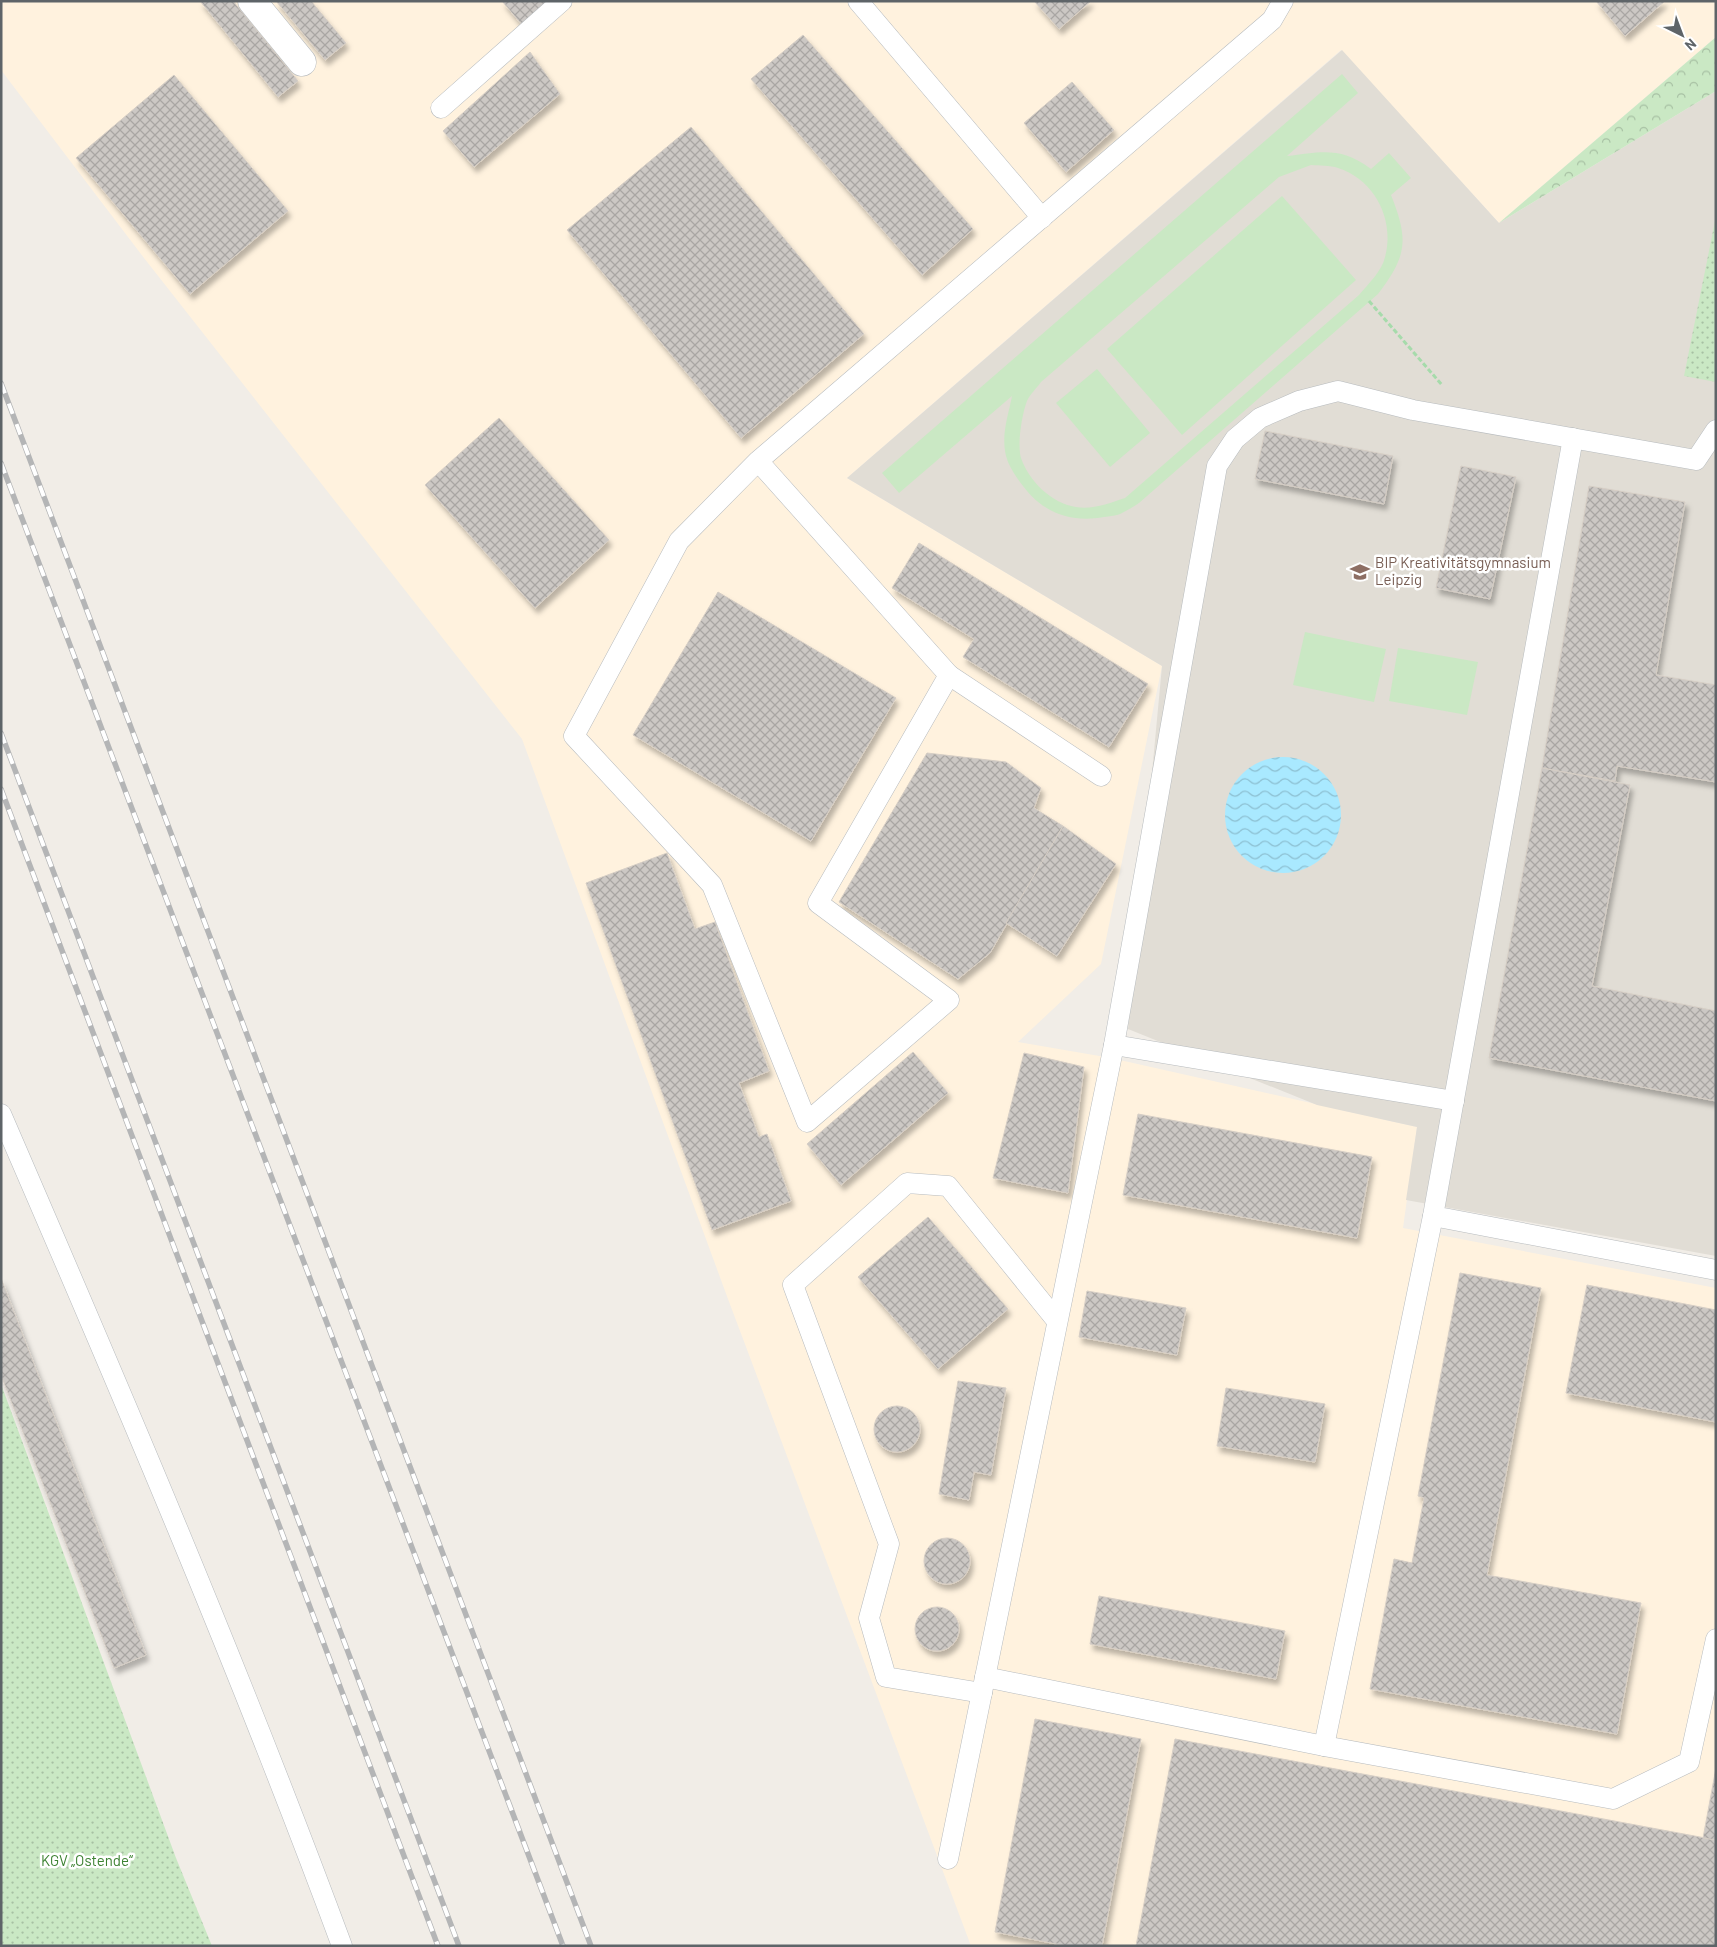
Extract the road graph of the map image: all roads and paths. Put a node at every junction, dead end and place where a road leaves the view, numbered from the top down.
1 (252, 1) edge
2 (562, 1) edge
3 (858, 1) edge
4 (1283, 1) edge
5 (302, 62) dead end
6 (441, 108) dead end
7 (1042, 218) junction
8 (1369, 301) dead end
9 (1472, 420) junction
10 (1716, 430) edge
11 (1573, 438) junction
12 (758, 461) junction
13 (949, 675) junction
14 (1101, 776) dead end
15 (1114, 1045) junction
16 (1454, 1101) junction
17 (1, 1114) edge
18 (1433, 1216) junction
19 (1716, 1270) edge
20 (1058, 1321) junction
21 (1716, 1639) edge
22 (983, 1685) junction
23 (1324, 1746) junction
24 (948, 1859) dead end
25 (342, 1946) edge

1 - 5 street
2 - 6 lane
3 - 7 lane
4 - 7 lane
7 - 12 lane
8 - 9 path
9 - 11 lane
9 - 15 lane
10 - 11 lane
11 - 16 lane
12 - 13 lane
12 - 13 lane
13 - 14 lane
15 - 16 lane
15 - 20 lane
16 - 18 lane
17 - 25 lane
18 - 19 lane
18 - 23 lane
20 - 22 lane
20 - 22 lane
21 - 23 lane
22 - 23 lane
22 - 24 lane

